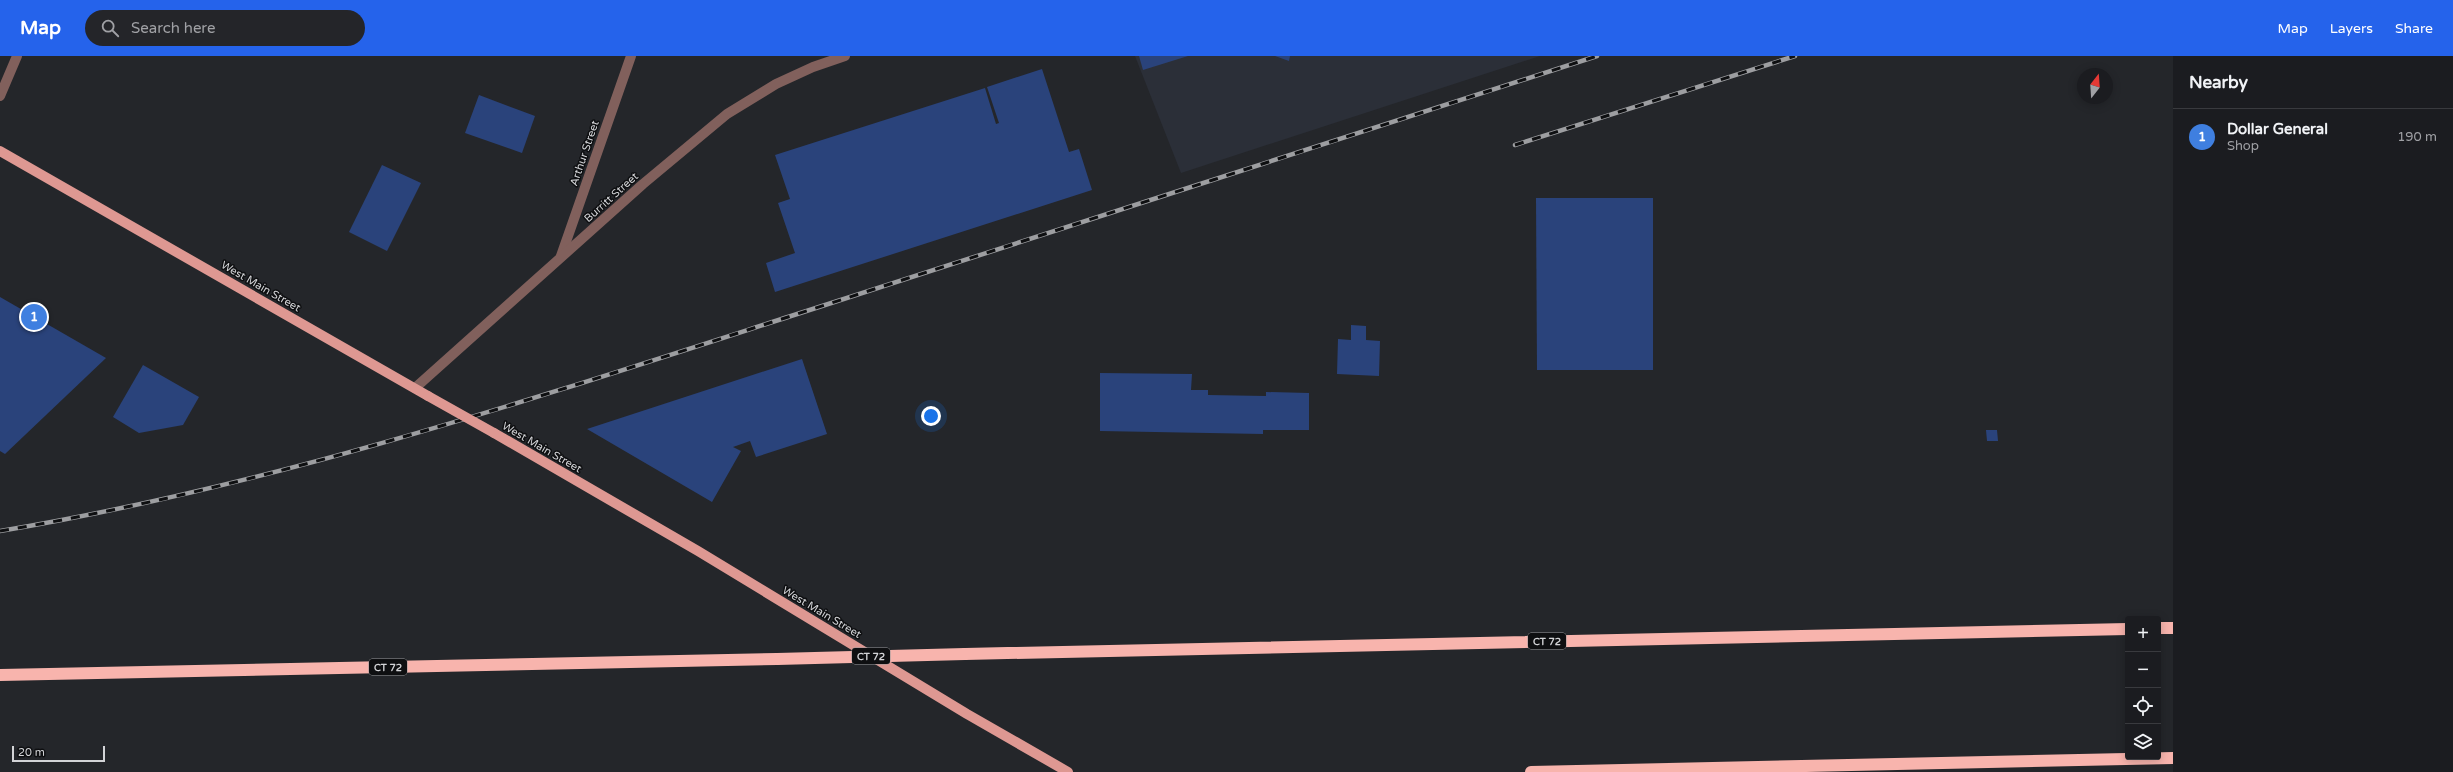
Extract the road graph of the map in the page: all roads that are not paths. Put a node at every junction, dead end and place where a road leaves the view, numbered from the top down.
1 (17, 56) edge
2 (631, 56) edge
3 (845, 56) edge
4 (0, 96) edge
5 (0, 151) edge
6 (560, 258) junction
7 (415, 388) junction
8 (2161, 628) edge
9 (2173, 628) edge
10 (2125, 629) edge
11 (0, 675) edge
12 (2173, 758) edge
13 (1068, 772) edge
14 (1531, 772) edge

1 - 4 street
2 - 6 street, Arthur Street
3 - 6 street, Burritt Street
5 - 7 main road, West Main Street
6 - 7 street, Burritt Street
7 - 13 main road, West Main Street, bridge
8 - 9 highway
10 - 11 highway, CT 72, bridge
12 - 14 highway

